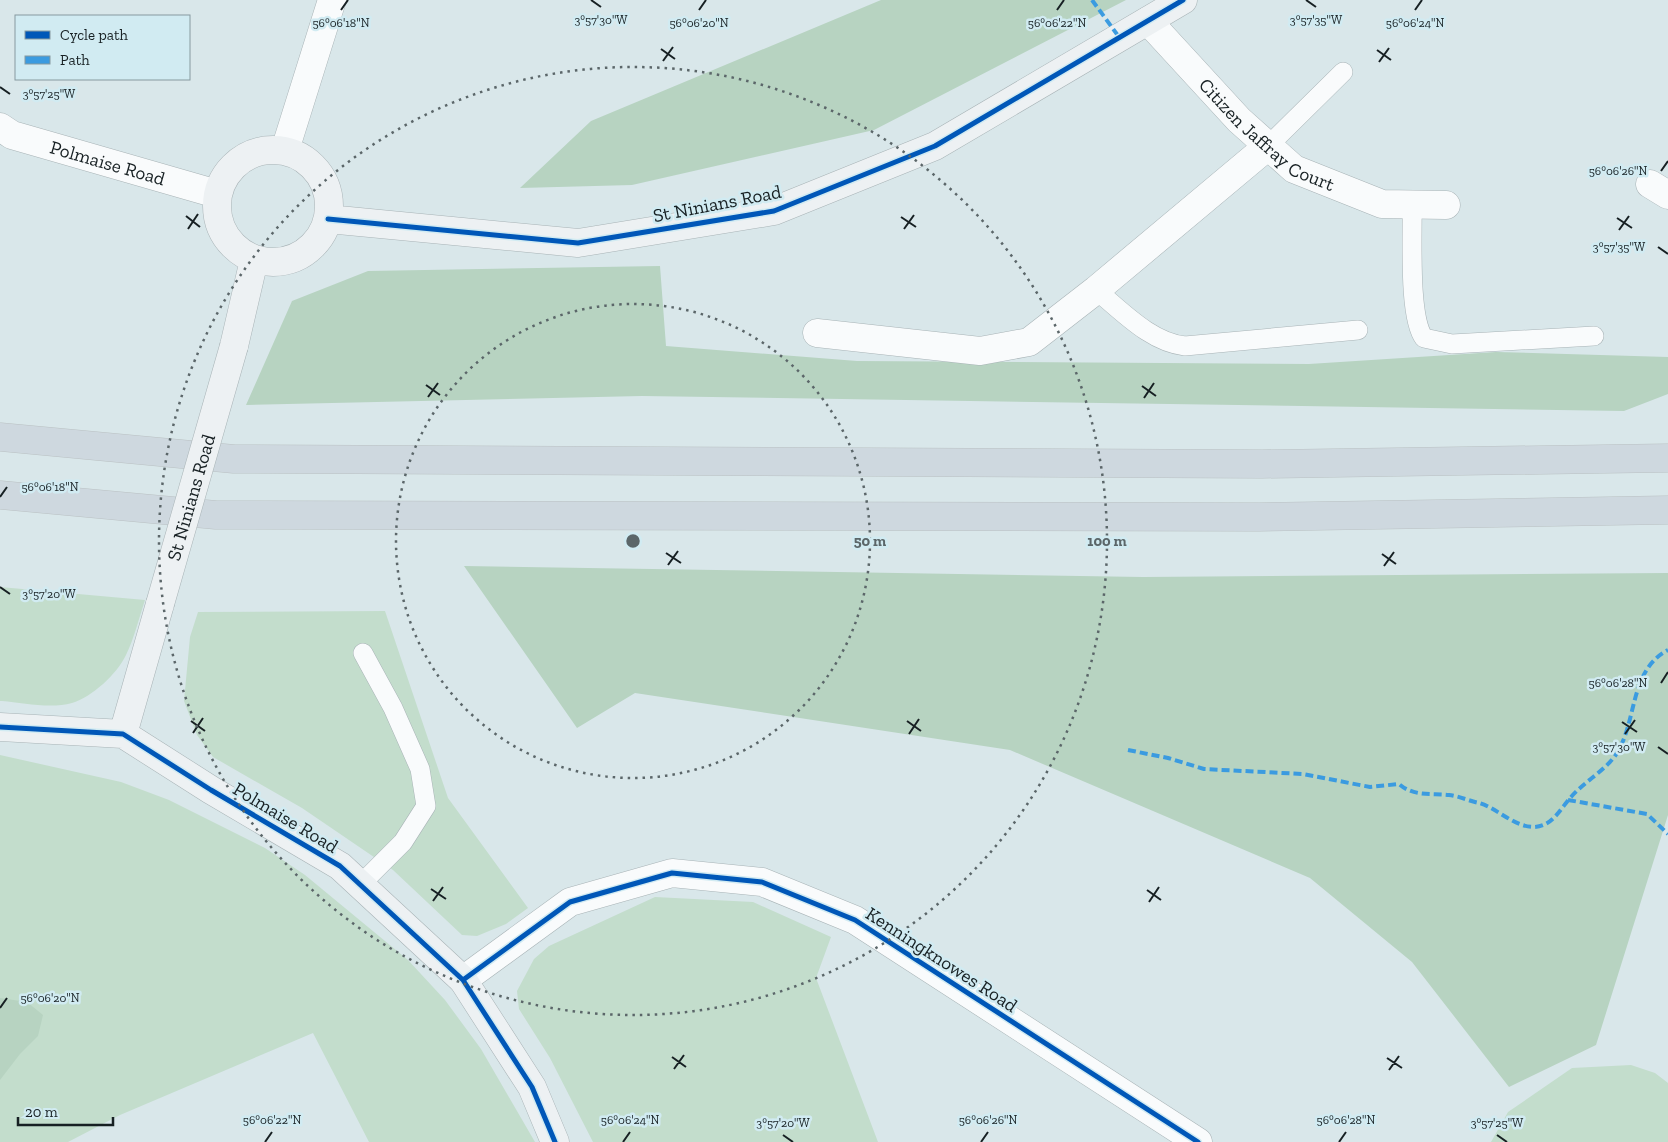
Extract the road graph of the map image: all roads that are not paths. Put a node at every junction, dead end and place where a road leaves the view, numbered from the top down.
1 (332, 0) edge
2 (1183, 0) edge
3 (1148, 21) junction
4 (1342, 72) dead end
5 (0, 127) edge
6 (1268, 146) junction
7 (285, 150) junction
8 (217, 194) junction
9 (1412, 204) junction
10 (1446, 205) dead end
11 (328, 218) junction
12 (254, 260) junction
13 (1096, 290) junction
14 (1358, 330) dead end
15 (817, 333) dead end
16 (1594, 336) dead end
17 (0, 437) edge
18 (1668, 458) edge
19 (0, 494) edge
20 (1668, 510) edge
21 (363, 653) dead end
22 (0, 727) edge
23 (123, 734) junction
24 (360, 885) junction
25 (462, 980) junction
26 (555, 1142) edge
27 (1198, 1142) edge

1 - 7 street
2 - 3 street, St Ninians Road
3 - 6 street, Citizen Jaffray Court
3 - 11 street, St Ninians Road
4 - 6 lane
5 - 8 street, Polmaise Road
6 - 9 street, Citizen Jaffray Court
6 - 13 street
7 - 8 street
7 - 11 street
8 - 12 street
9 - 10 street, Citizen Jaffray Court
9 - 16 lane
11 - 12 street
12 - 23 street, St Ninians Road, bridge
13 - 14 lane
13 - 15 street
17 - 18 highway
19 - 20 highway
21 - 24 lane
22 - 23 street, Polmaise Road
23 - 24 street, Polmaise Road
24 - 25 street, Polmaise Road
25 - 26 street, Polmaise Road
25 - 27 street, Kenningknowes Road

